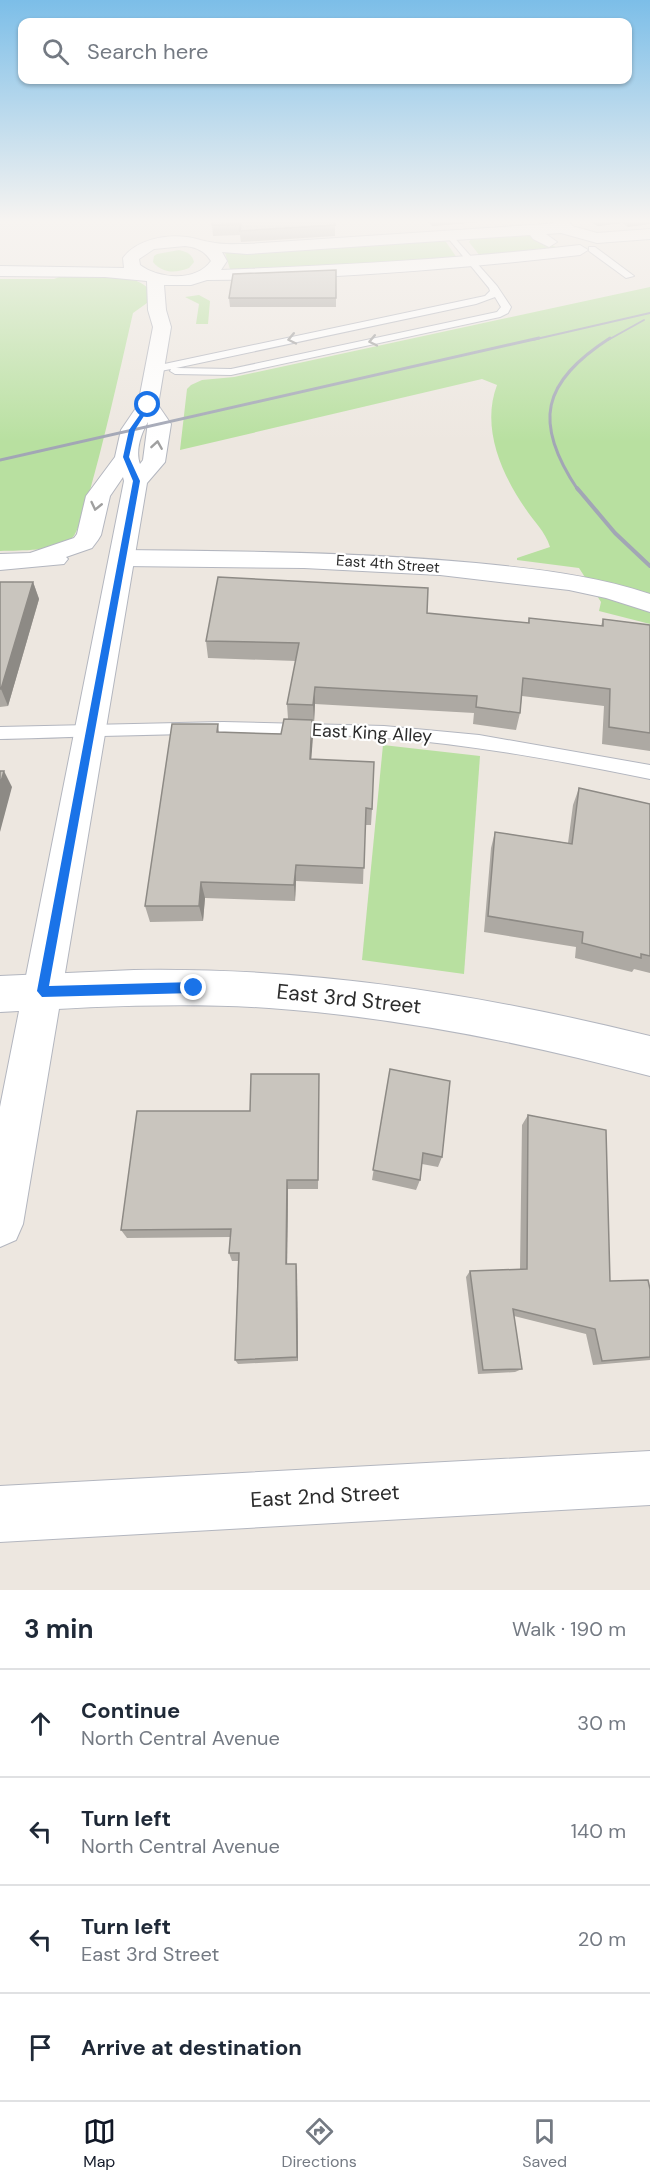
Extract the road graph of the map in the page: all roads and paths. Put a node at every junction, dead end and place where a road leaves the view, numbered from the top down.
1 (157, 293) edge
2 (179, 293) edge
3 (494, 293) edge
4 (497, 293) edge
5 (162, 327) junction
6 (155, 369) junction
7 (148, 405) junction
8 (126, 457) junction
9 (136, 481) junction
10 (122, 558) junction
11 (33, 560) junction
12 (0, 562) edge
13 (650, 603) edge
14 (91, 730) junction
15 (0, 734) edge
16 (650, 772) edge
17 (42, 991) junction
18 (0, 994) edge
19 (650, 1056) edge
20 (0, 1224) edge
21 (650, 1478) edge
22 (0, 1514) edge

1 - 5 street
2 - 5 street
3 -> 6 lane
4 -> 6 lane
5 - 6 street
6 - 7 street
7 - 8 street
9 -> 7 street
8 - 9 street
8 -> 11 street
9 - 10 street
10 - 11 street, East 4th Street
10 - 13 street, East 4th Street
10 - 14 street
11 - 12 street
14 - 15 lane, East King Alley
14 - 16 lane, East King Alley
14 - 17 street
17 - 18 street, East 3rd Street
17 - 19 street, East 3rd Street
17 - 20 street
21 - 22 street, East 2nd Street

